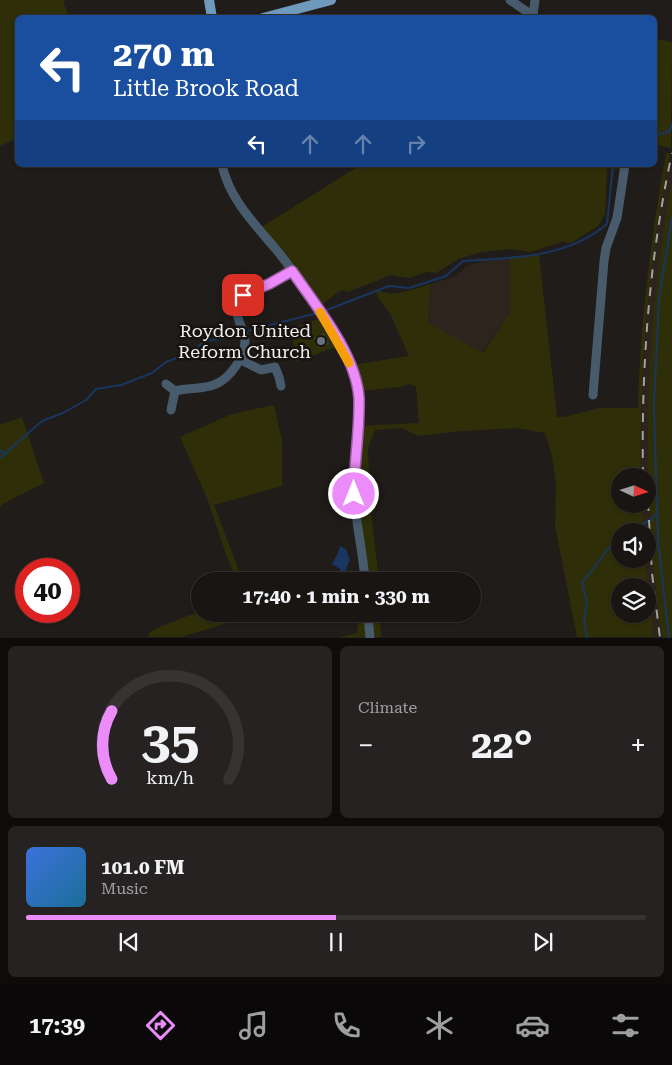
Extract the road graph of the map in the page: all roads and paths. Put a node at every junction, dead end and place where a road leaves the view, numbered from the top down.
1 (209, 0) edge
2 (331, 0) edge
3 (510, 0) edge
4 (535, 0) edge
5 (212, 15) edge
6 (274, 15) edge
7 (532, 15) edge
8 (534, 15) edge
9 (223, 167) edge
10 (625, 167) edge
11 (292, 271) junction
12 (239, 359) junction
13 (166, 384) dead end
14 (281, 386) dead end
15 (175, 391) junction
16 (593, 395) dead end
17 (171, 410) dead end
18 (364, 572) edge
19 (369, 622) edge
20 (370, 638) edge

1 - 5 main road
2 - 6 main road
3 - 7 street
4 - 8 street
9 - 11 street
10 - 16 street
11 - 12 street
11 - 18 street
12 - 14 street
12 - 15 street
13 - 15 street
15 - 17 street
19 - 20 street

